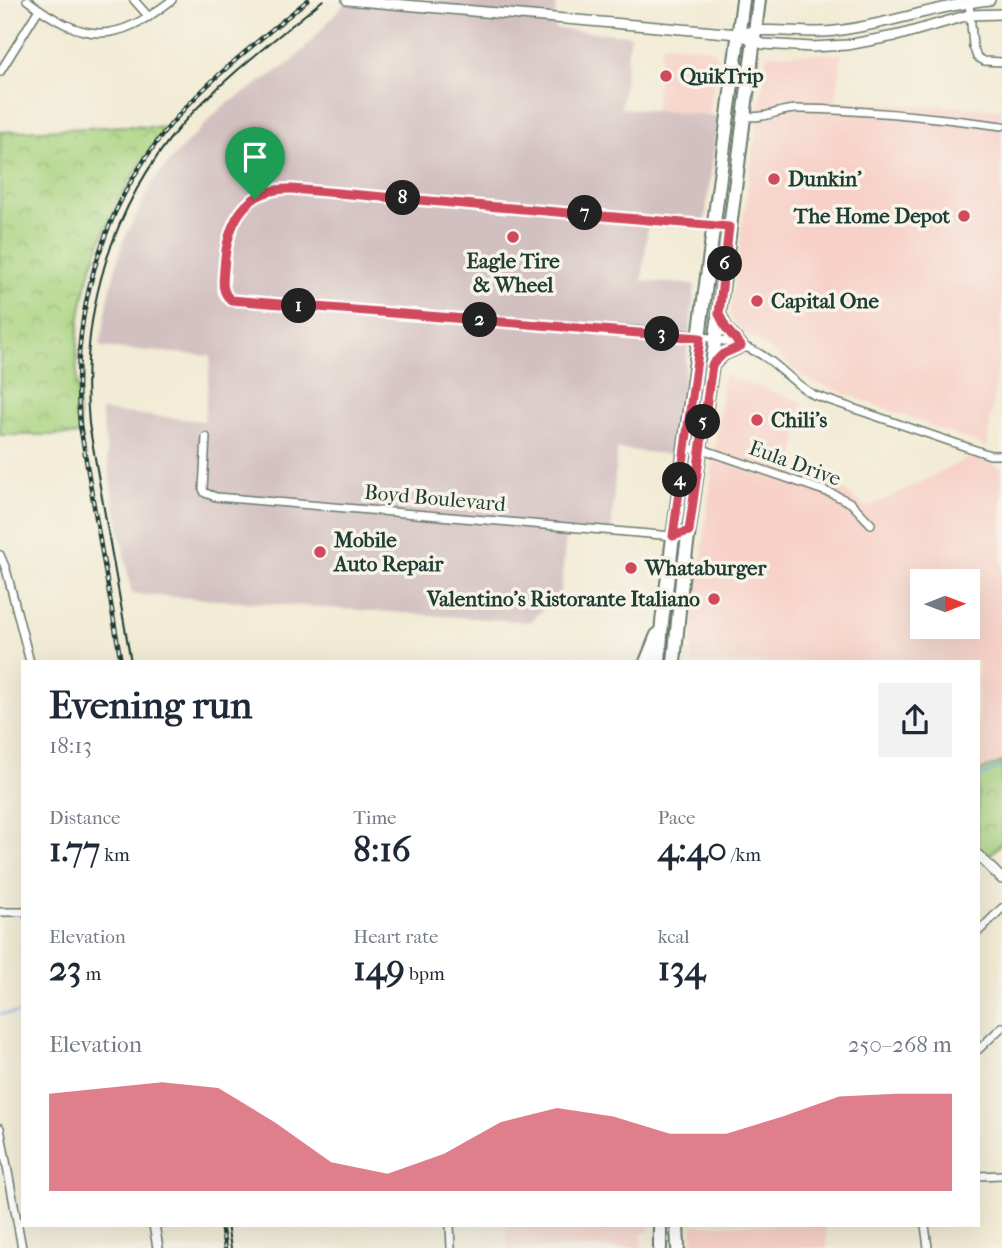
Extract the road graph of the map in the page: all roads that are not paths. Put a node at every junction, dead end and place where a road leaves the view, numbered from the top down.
1 (27, 0) edge
2 (134, 0) edge
3 (172, 0) edge
4 (347, 0) edge
5 (743, 0) edge
6 (759, 0) edge
7 (989, 0) edge
8 (969, 2) junction
9 (39, 9) junction
10 (1002, 14) edge
11 (969, 15) junction
12 (149, 17) junction
13 (738, 34) junction
14 (754, 36) junction
15 (1002, 62) edge
16 (0, 72) edge
17 (743, 116) junction
18 (1002, 126) edge
19 (715, 225) junction
20 (729, 227) junction
21 (719, 314) junction
22 (700, 338) junction
23 (716, 340) junction
24 (741, 346) junction
25 (712, 365) junction
26 (206, 437) dead end
27 (684, 448) junction
28 (699, 449) junction
29 (1002, 455) edge
30 (871, 523) dead end
31 (673, 536) junction
32 (688, 536) junction
33 (0, 555) edge
34 (662, 622) junction
35 (29, 660) edge
36 (647, 660) edge
37 (659, 660) edge
38 (674, 660) edge
39 (980, 857) edge
40 (1002, 879) edge
41 (1002, 908) edge
42 (0, 912) edge
43 (21, 912) edge
44 (980, 930) edge
45 (1002, 1027) edge
46 (980, 1048) edge
47 (0, 1128) edge
48 (1002, 1175) edge
49 (980, 1176) edge
50 (155, 1227) edge
51 (450, 1227) edge
52 (660, 1227) edge
53 (677, 1227) edge
54 (925, 1227) edge
55 (22, 1248) edge
56 (158, 1248) edge
57 (451, 1248) edge
58 (660, 1248) edge
59 (678, 1248) edge
60 (928, 1248) edge

1 - 9 street
2 - 12 street
3 - 12 street
4 - 13 street
5 - 13 main road
6 - 14 main road
7 - 8 street
8 - 11 street
8 - 14 street
9 - 12 street
9 - 16 street
10 - 11 street
11 - 14 street
11 - 15 street
13 - 14 street
13 - 19 main road
14 - 17 main road
17 - 18 street
17 - 20 main road
19 - 20 main road
19 - 22 main road
19 - 22 street
20 - 21 main road
21 - 23 main road
21 - 24 main road
22 - 23 street
22 - 27 main road
23 - 24 street
23 - 25 main road
24 - 25 main road
24 - 29 street
25 - 28 main road
26 - 31 street, Boyd Boulevard
27 - 28 street, Eula Drive
27 - 31 main road
28 - 30 street, Eula Drive
28 - 32 main road
31 - 32 main road
31 - 34 main road
32 - 38 main road
33 - 35 street
34 - 36 main road
34 - 37 main road
39 - 40 street
41 - 44 street
42 - 43 street
45 - 46 street
47 - 55 street
48 - 49 street
50 - 56 street
51 - 57 street
52 - 58 main road
53 - 59 main road
54 - 60 street

